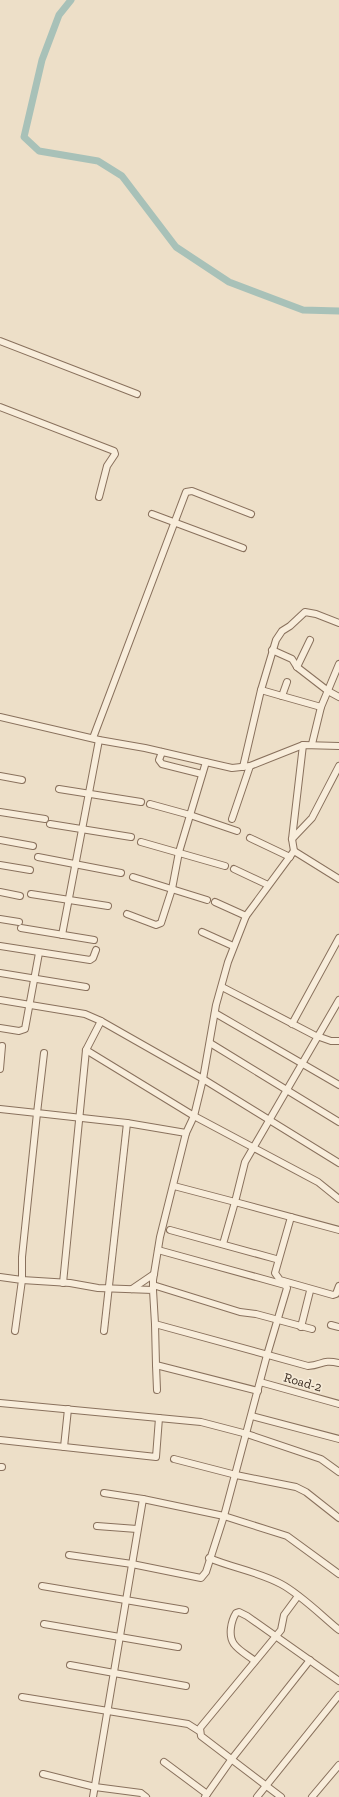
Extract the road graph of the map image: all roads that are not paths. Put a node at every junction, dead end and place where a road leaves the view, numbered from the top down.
1 (0, 341) edge
2 (137, 394) dead end
3 (0, 407) edge
4 (99, 497) dead end
5 (152, 514) dead end
6 (251, 514) dead end
7 (175, 523) junction
8 (243, 548) dead end
9 (339, 624) edge
10 (310, 640) dead end
11 (272, 650) junction
12 (339, 664) edge
13 (297, 667) junction
14 (287, 682) dead end
15 (261, 690) junction
16 (328, 691) junction
17 (282, 696) junction
18 (339, 697) edge
19 (321, 707) junction
20 (0, 717) edge
21 (96, 739) junction
22 (312, 744) junction
23 (303, 745) junction
24 (339, 746) edge
25 (162, 752) junction
26 (206, 762) junction
27 (246, 766) junction
28 (339, 766) edge
29 (202, 774) junction
30 (0, 776) edge
31 (22, 780) dead end
32 (59, 789) dead end
33 (89, 794) junction
34 (141, 802) dead end
35 (150, 804) dead end
36 (0, 812) edge
37 (190, 815) junction
38 (45, 819) dead end
39 (232, 819) dead end
40 (50, 824) dead end
41 (83, 829) junction
42 (237, 831) dead end
43 (131, 837) dead end
44 (250, 838) dead end
45 (292, 839) junction
46 (0, 840) edge
47 (141, 842) dead end
48 (32, 846) dead end
49 (294, 851) junction
50 (179, 852) junction
51 (38, 857) dead end
52 (290, 857) junction
53 (0, 865) edge
54 (76, 865) junction
55 (225, 866) dead end
56 (234, 869) dead end
57 (30, 870) dead end
58 (121, 873) dead end
59 (133, 877) dead end
60 (339, 879) edge
61 (268, 885) junction
62 (172, 889) junction
63 (0, 892) edge
64 (31, 894) dead end
65 (20, 896) dead end
66 (69, 900) junction
67 (207, 900) dead end
68 (215, 902) dead end
69 (108, 906) dead end
70 (127, 914) dead end
71 (246, 916) junction
72 (0, 919) edge
73 (202, 932) dead end
74 (62, 935) junction
75 (339, 938) edge
76 (94, 940) dead end
77 (0, 946) edge
78 (233, 946) junction
79 (96, 950) dead end
80 (39, 953) junction
81 (0, 973) edge
82 (35, 979) junction
83 (86, 987) dead end
84 (222, 987) junction
85 (0, 1000) edge
86 (339, 1000) edge
87 (30, 1005) junction
88 (215, 1013) junction
89 (101, 1021) junction
90 (292, 1024) junction
91 (0, 1028) edge
92 (317, 1037) junction
93 (339, 1041) edge
94 (210, 1043) junction
95 (2, 1046) dead end
96 (86, 1050) junction
97 (44, 1054) dead end
98 (301, 1064) junction
99 (0, 1069) edge
100 (203, 1079) junction
101 (339, 1084) edge
102 (286, 1091) junction
103 (0, 1109) edge
104 (37, 1113) junction
105 (194, 1116) junction
106 (80, 1117) junction
107 (270, 1121) junction
108 (339, 1122) edge
109 (127, 1123) junction
110 (186, 1133) junction
111 (254, 1147) junction
112 (339, 1163) edge
113 (174, 1186) junction
114 (339, 1198) edge
115 (235, 1202) junction
116 (291, 1217) junction
117 (170, 1230) dead end
118 (339, 1230) edge
119 (224, 1244) junction
120 (158, 1250) junction
121 (276, 1259) dead end
122 (154, 1274) junction
123 (0, 1278) edge
124 (22, 1280) junction
125 (63, 1283) junction
126 (339, 1286) edge
127 (153, 1287) junction
128 (109, 1288) junction
129 (132, 1289) junction
130 (310, 1292) dead end
131 (278, 1321) junction
132 (155, 1324) junction
133 (331, 1325) dead end
134 (339, 1326) edge
135 (301, 1327) junction
136 (312, 1329) dead end
137 (15, 1331) dead end
138 (104, 1331) dead end
139 (267, 1355) junction
140 (339, 1363) edge
141 (156, 1365) junction
142 (260, 1382) junction
143 (157, 1390) dead end
144 (258, 1391) junction
145 (0, 1403) edge
146 (339, 1404) edge
147 (68, 1409) junction
148 (252, 1416) junction
149 (159, 1418) junction
150 (247, 1434) junction
151 (0, 1440) edge
152 (339, 1440) edge
153 (64, 1447) junction
154 (174, 1459) dead end
155 (339, 1472) edge
156 (236, 1475) junction
157 (104, 1492) dead end
158 (143, 1499) junction
159 (224, 1516) junction
160 (339, 1518) edge
161 (97, 1526) dead end
162 (138, 1529) junction
163 (69, 1555) dead end
164 (209, 1558) junction
165 (132, 1564) junction
166 (339, 1574) edge
167 (42, 1586) dead end
168 (298, 1596) junction
169 (126, 1600) junction
170 (185, 1610) dead end
171 (44, 1624) dead end
172 (339, 1630) edge
173 (277, 1636) junction
174 (120, 1637) junction
175 (178, 1647) dead end
176 (310, 1660) junction
177 (255, 1661) junction
178 (70, 1665) dead end
179 (114, 1673) junction
180 (339, 1681) edge
181 (186, 1686) dead end
182 (339, 1695) edge
183 (22, 1697) dead end
184 (108, 1711) junction
185 (199, 1731) junction
186 (231, 1760) junction
187 (164, 1762) dead end
188 (339, 1765) edge
189 (43, 1774) dead end
190 (265, 1785) junction
191 (95, 1787) junction
192 (206, 1796) edge
193 (94, 1797) edge
194 (146, 1797) edge
195 (257, 1797) edge
196 (281, 1797) edge
197 (312, 1797) edge

1 - 2 street
3 - 4 street
5 - 7 street
6 - 7 street
7 - 8 street
7 - 21 street
9 - 11 street
10 - 13 street
11 - 13 street
11 - 15 street
12 - 16 street
13 - 16 street
14 - 17 street
15 - 17 street
15 - 27 street
16 - 18 street
16 - 19 street
17 - 19 street
19 - 22 street
20 - 21 street
21 - 25 street
21 - 33 street
22 - 23 street
22 - 24 street
23 - 27 street
23 - 45 street
25 - 26 street
25 - 29 street
26 - 27 street
26 - 29 street
27 - 39 street
28 - 45 street
29 - 37 street
30 - 31 street
32 - 33 street
33 - 34 street
33 - 41 street
35 - 37 street
36 - 38 street
37 - 42 street
37 - 50 street
40 - 41 street
41 - 43 street
41 - 54 street
44 - 52 street
45 - 49 street
46 - 48 street
47 - 50 street
49 - 52 street
49 - 60 street
50 - 55 street
50 - 62 street
51 - 54 street
52 - 61 street
53 - 57 street
54 - 58 street
54 - 66 street
56 - 61 street
59 - 62 street
61 - 71 street
62 - 67 street
62 - 70 street
63 - 65 street
64 - 66 street
66 - 69 street
66 - 74 street
68 - 71 street
71 - 78 street
72 - 74 street
73 - 78 street
74 - 76 street
75 - 90 street
77 - 80 street
78 - 84 street
79 - 80 street
80 - 82 street
81 - 82 street
82 - 83 street
82 - 87 street
84 - 88 street
84 - 90 street
85 - 87 street
86 - 92 street
87 - 89 street
87 - 91 street
88 - 94 street
88 - 98 street
89 - 96 street
89 - 100 street
90 - 92 street
92 - 93 street
92 - 98 street
94 - 100 street
94 - 102 street
95 - 99 street
96 - 105 street
96 - 106 street
97 - 104 street
98 - 101 street
98 - 102 street
100 - 105 street
100 - 107 street
102 - 107 street
102 - 108 street
103 - 104 street
104 - 106 street
104 - 124 street
105 - 110 street
105 - 111 street
106 - 109 street
106 - 125 street
107 - 111 street
107 - 112 street
109 - 110 street
109 - 128 street
110 - 113 street
111 - 114 street
111 - 115 street
113 - 115 street
113 - 120 street
115 - 116 street
115 - 119 street
116 - 118 street
116 - 126 street
117 - 119 street
119 - 121 street
120 - 122 street
120 - 131 street
122 - 127 street
122 - 129 street
123 - 124 street
124 - 125 street
124 - 137 street
125 - 128 street
127 - 129 street
127 - 131 street
127 - 132 street
128 - 129 street
128 - 138 street
130 - 135 street
131 - 135 street
131 - 139 street
132 - 139 street
132 - 141 street
133 - 134 street
135 - 136 street
139 - 140 street
139 - 142 street
141 - 143 street
141 - 144 street
142 - 144 street
142 - 146 street, Road-2
144 - 148 street
145 - 147 street
147 - 149 street
147 - 153 street
148 - 150 street
148 - 152 street
149 - 150 street
149 - 153 street
150 - 155 street
150 - 156 street
151 - 153 street
154 - 156 street
156 - 159 street
156 - 160 street
157 - 158 street
158 - 159 street
158 - 162 street
159 - 164 street
159 - 166 street
161 - 162 street
162 - 165 street
163 - 165 street
164 - 165 street
164 - 168 street
165 - 169 street
167 - 169 street
168 - 172 street
168 - 173 street
169 - 170 street
169 - 174 street
171 - 174 street
173 - 176 street
173 - 177 street
173 - 177 street
174 - 175 street
174 - 179 street
176 - 180 street
176 - 186 street
177 - 185 street
178 - 179 street
179 - 181 street
179 - 184 street
182 - 190 street
183 - 184 street
184 - 185 street
184 - 191 street
185 - 186 street
186 - 190 street
186 - 192 street
187 - 192 street
188 - 197 street
189 - 191 street
190 - 195 street
190 - 196 street
191 - 193 street
191 - 194 street

